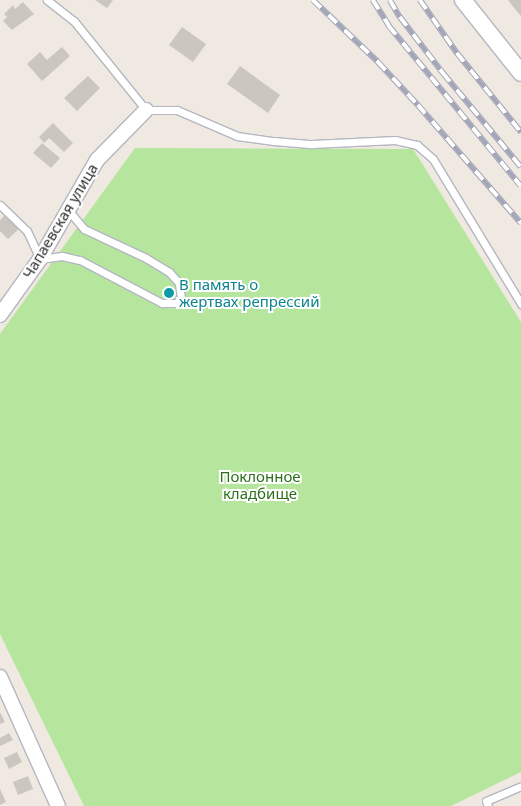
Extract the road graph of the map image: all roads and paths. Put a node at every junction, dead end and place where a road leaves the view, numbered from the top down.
1 (47, 0) edge
2 (463, 0) edge
3 (521, 73) edge
4 (146, 110) junction
5 (0, 205) edge
6 (68, 210) junction
7 (40, 258) junction
8 (521, 304) edge
9 (0, 315) edge
10 (0, 677) edge
11 (521, 786) edge
12 (58, 806) edge
13 (488, 806) edge

1 - 4 lane
2 - 3 street
4 - 6 street, Чапаевская улица
4 - 8 lane
5 - 7 lane
6 - 7 street, Чапаевская улица
6 - 7 lane
7 - 9 street, Чапаевская улица
10 - 12 street
11 - 13 lane

